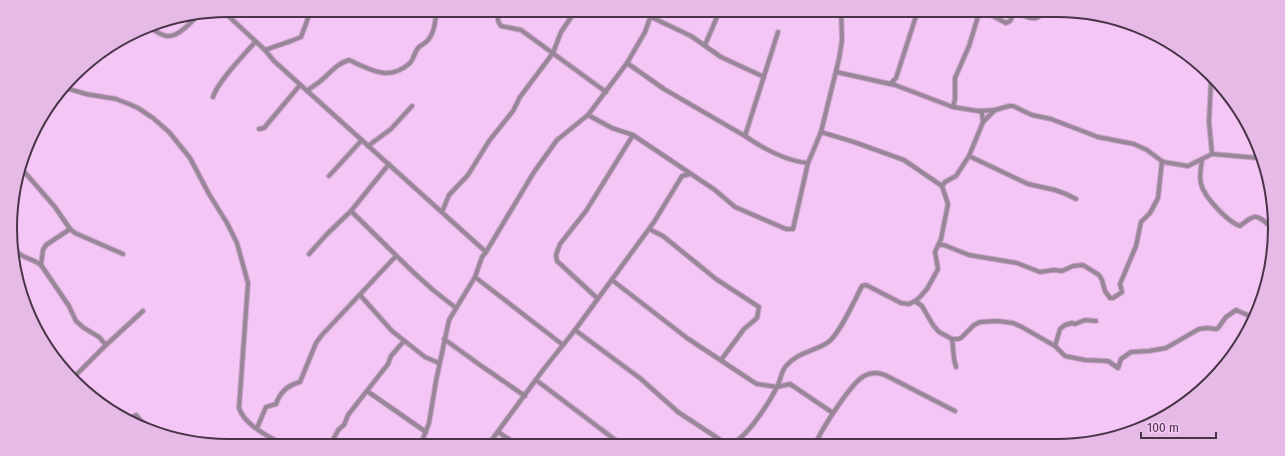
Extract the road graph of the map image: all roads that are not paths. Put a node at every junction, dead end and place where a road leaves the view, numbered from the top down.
1 (229, 17) edge
2 (308, 17) edge
3 (437, 17) edge
4 (498, 17) edge
5 (571, 17) edge
6 (651, 17) joint
7 (717, 17) edge
8 (841, 17) edge
9 (916, 17) edge
10 (977, 17) edge
11 (995, 17) edge
12 (1012, 17) edge
13 (1026, 17) edge
14 (1040, 17) edge
15 (192, 20) edge
16 (154, 30) edge
17 (778, 32) dead end
18 (255, 42) junction
19 (706, 45) junction
20 (265, 50) junction
21 (553, 53) junction
22 (627, 63) junction
23 (836, 72) junction
24 (764, 77) junction
25 (890, 84) junction
26 (1211, 84) edge
27 (300, 85) junction
28 (69, 89) edge
29 (307, 91) junction
30 (606, 92) junction
31 (213, 96) dead end
32 (412, 106) dead end
33 (954, 107) junction
34 (996, 110) junction
35 (978, 111) junction
36 (588, 115) junction
37 (983, 122) junction
38 (259, 129) dead end
39 (821, 132) junction
40 (633, 135) junction
41 (745, 136) junction
42 (361, 140) junction
43 (368, 146) junction
44 (1212, 154) junction
45 (969, 156) junction
46 (1256, 158) edge
47 (1202, 159) junction
48 (1162, 161) junction
49 (808, 162) junction
50 (389, 164) junction
51 (680, 167) junction
52 (24, 172) edge
53 (690, 174) junction
54 (329, 176) dead end
55 (682, 176) junction
56 (942, 186) junction
57 (1076, 199) dead end
58 (351, 212) junction
59 (442, 212) junction
60 (1268, 225) edge
61 (70, 229) junction
62 (648, 229) junction
63 (938, 245) junction
64 (486, 252) junction
65 (19, 253) edge
66 (123, 254) dead end
67 (309, 254) dead end
68 (396, 256) junction
69 (41, 265) junction
70 (475, 277) junction
71 (612, 280) junction
72 (360, 295) junction
73 (598, 298) junction
74 (915, 301) junction
75 (456, 308) junction
76 (143, 311) dead end
77 (1249, 316) edge
78 (1096, 322) dead end
79 (575, 330) junction
80 (444, 339) junction
81 (952, 339) junction
82 (404, 341) junction
83 (106, 345) junction
84 (562, 345) junction
85 (1055, 346) junction
86 (721, 360) junction
87 (439, 363) junction
88 (956, 367) dead end
89 (76, 374) edge
90 (536, 380) junction
91 (777, 387) junction
92 (367, 391) junction
93 (524, 396) junction
94 (956, 411) dead end
95 (833, 413) junction
96 (257, 428) junction
97 (426, 432) junction
98 (498, 432) junction
99 (274, 439) edge
100 (333, 439) edge
101 (423, 439) edge
102 (493, 439) edge
103 (509, 439) edge
104 (614, 439) edge
105 (718, 439) edge
106 (739, 439) edge
107 (817, 439) edge

1 - 18 street
2 - 20 street
3 - 29 street
4 - 21 street
5 - 21 street
6 - 19 street
6 - 22 street
7 - 19 street
8 - 23 street
9 - 25 street
10 - 33 street
11 - 12 street
13 - 14 street
15 - 16 street
17 - 24 street
18 - 20 street
18 - 31 street
19 - 24 street
20 - 27 street
21 - 30 street
21 - 59 street
22 - 30 street
22 - 41 street
23 - 25 street
23 - 39 street
24 - 41 street
25 - 33 street
26 - 44 street
27 - 29 street
27 - 38 street
28 - 96 street
29 - 42 street
30 - 36 street
32 - 43 street
33 - 35 street
34 - 35 street
34 - 37 street
34 - 48 street
35 - 37 street
36 - 40 street
36 - 64 street
37 - 45 street
39 - 49 street
39 - 56 street
40 - 51 street
40 - 73 street
41 - 49 street
42 - 43 street
42 - 54 street
43 - 50 street
44 - 46 street
44 - 47 street
45 - 56 street
45 - 57 street
47 - 48 street
47 - 60 street
48 - 63 street
49 - 53 street
50 - 58 street
50 - 59 street
51 - 53 street
51 - 55 street
52 - 61 street
53 - 55 street
55 - 62 street
56 - 63 street
58 - 67 street
58 - 68 street
59 - 64 street
61 - 66 street
61 - 69 street
62 - 71 street
62 - 86 street
63 - 74 street
64 - 70 street
65 - 69 street
68 - 72 street
68 - 75 street
69 - 83 street
70 - 75 street
70 - 84 street
71 - 73 street
71 - 86 street
72 - 82 street
72 - 96 street
73 - 79 street
74 - 81 street
74 - 91 street
75 - 80 street
76 - 83 street
77 - 85 street
78 - 85 street
79 - 84 street
79 - 105 street
80 - 87 street
80 - 93 street
81 - 85 street
81 - 88 street
82 - 87 street
82 - 92 street
83 - 89 street
84 - 90 street
86 - 91 street
87 - 97 street
90 - 93 street
90 - 104 street
91 - 95 street
91 - 106 street
92 - 97 street
92 - 100 street
93 - 98 street
94 - 95 street
95 - 107 street
96 - 99 street
97 - 101 street
98 - 102 street
98 - 103 street

